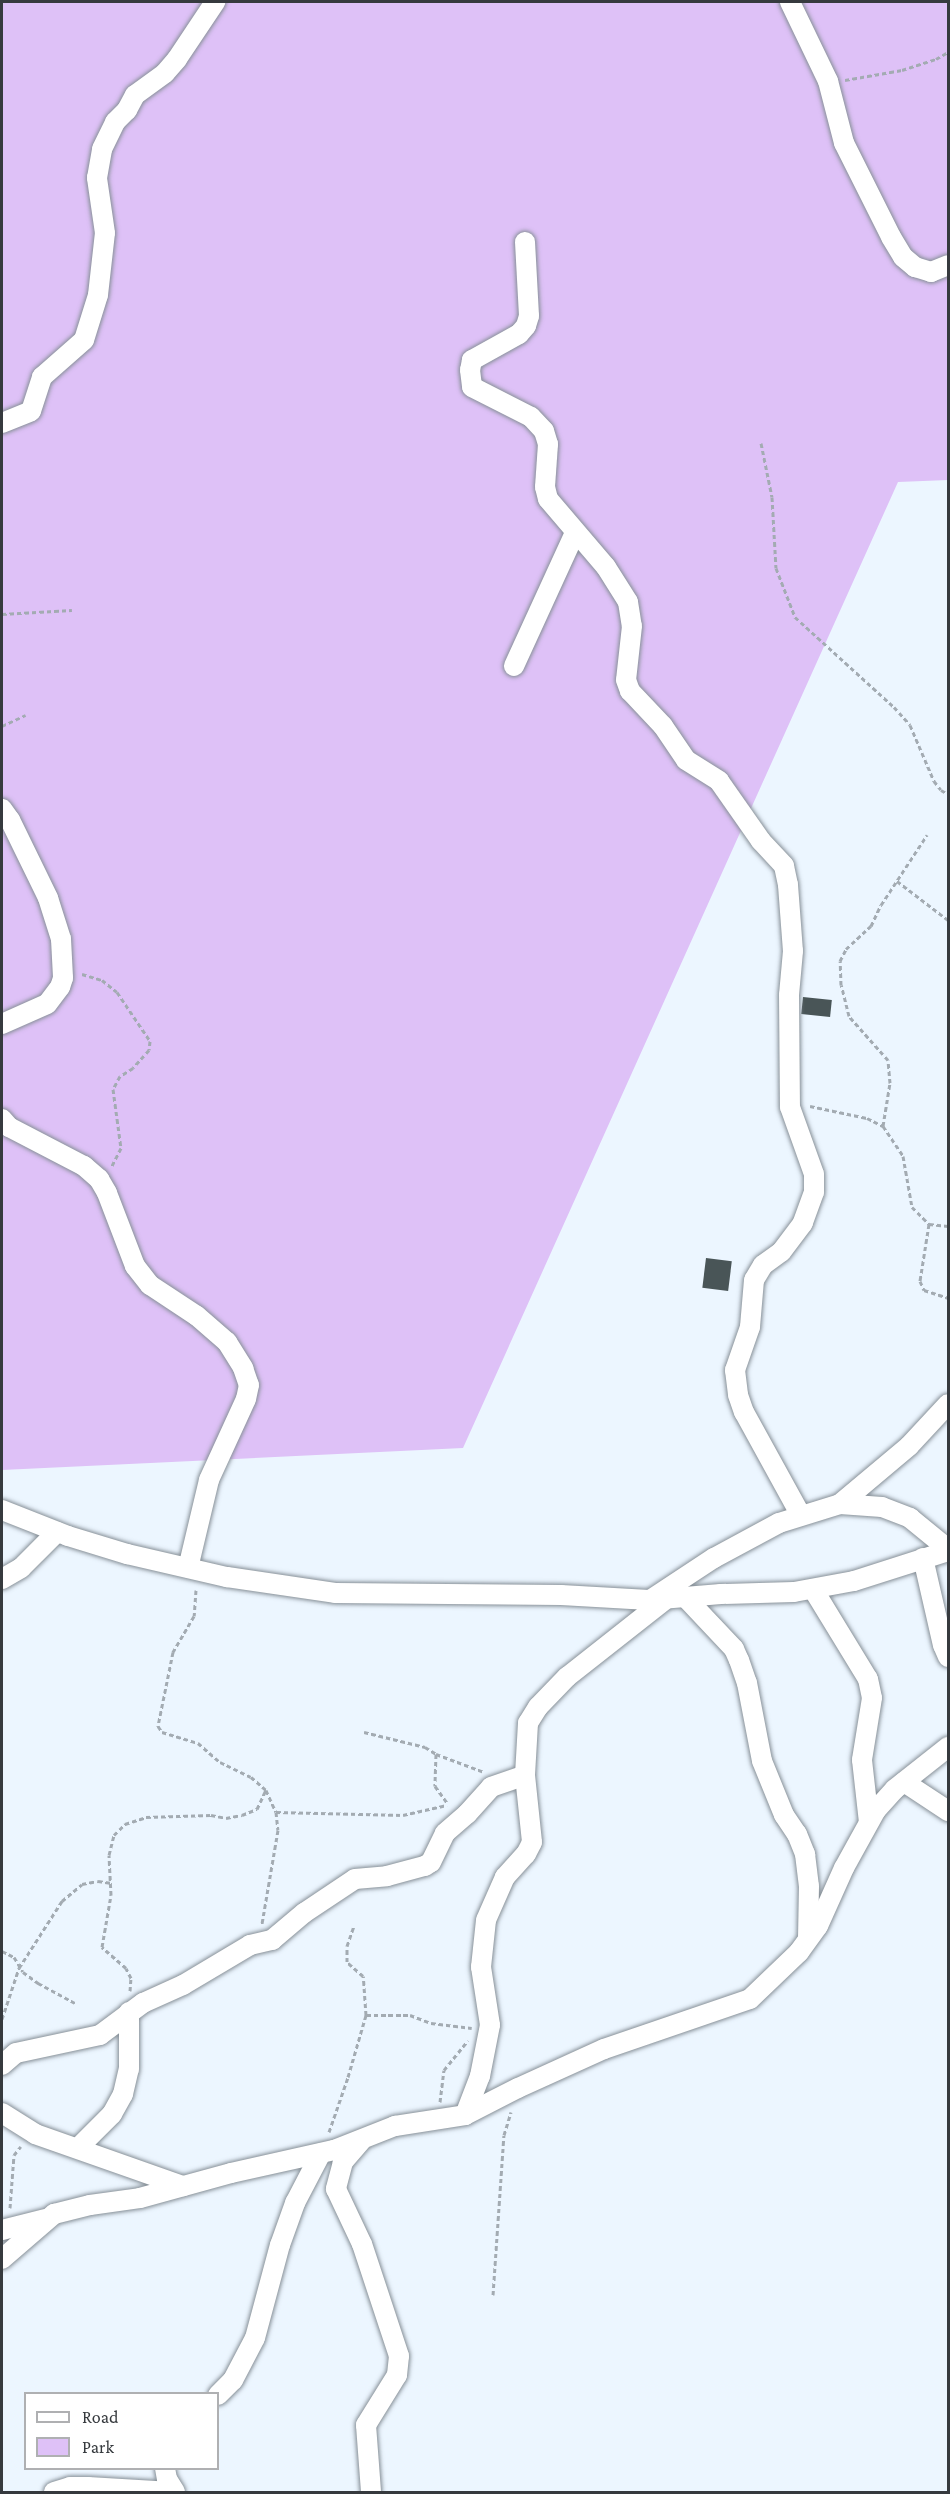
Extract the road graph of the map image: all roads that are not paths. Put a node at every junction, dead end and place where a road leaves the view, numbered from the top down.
1 (215, 2) edge
2 (790, 2) edge
3 (525, 242) dead end
4 (948, 265) edge
5 (2, 423) edge
6 (575, 533) junction
7 (514, 666) dead end
8 (2, 809) edge
9 (2, 1024) edge
10 (2, 1119) edge
11 (948, 1404) edge
12 (840, 1504) junction
13 (2, 1510) edge
14 (800, 1514) junction
15 (57, 1532) junction
16 (948, 1550) edge
17 (923, 1558) junction
18 (192, 1569) junction
19 (2, 1579) edge
20 (813, 1589) junction
21 (686, 1598) junction
22 (657, 1600) junction
23 (948, 1657) edge
24 (948, 1747) edge
25 (525, 1775) junction
26 (904, 1782) junction
27 (948, 1811) edge
28 (869, 1822) junction
29 (808, 1939) junction
30 (129, 2012) junction
31 (2, 2065) edge
32 (2, 2113) edge
33 (465, 2115) junction
34 (363, 2139) junction
35 (78, 2148) junction
36 (321, 2153) junction
37 (183, 2186) junction
38 (45, 2219) junction
39 (6, 2229) edge
40 (2, 2259) edge
41 (219, 2394) edge
42 (165, 2470) edge
43 (54, 2493) edge
44 (174, 2493) edge
45 (371, 2493) edge

1 - 5 street
2 - 4 street
3 - 6 street
6 - 7 street
6 - 14 street
8 - 9 street
10 - 18 street
11 - 12 street
12 - 14 street
12 - 16 street
13 - 15 street
14 - 22 street
15 - 18 street
15 - 19 street
16 - 17 street
17 - 20 street
17 - 23 street
18 - 22 street
20 - 21 street
20 - 28 street
21 - 22 street
21 - 29 street
22 - 25 street
24 - 26 street
25 - 30 street
25 - 33 street
26 - 27 street
26 - 28 street
28 - 29 street
29 - 33 street
30 - 31 street
30 - 35 street
32 - 35 street
33 - 34 street
34 - 36 street
34 - 45 street
35 - 37 street
36 - 37 street
36 - 41 street
37 - 38 street
38 - 39 street
38 - 40 street
42 - 44 street
43 - 44 street

